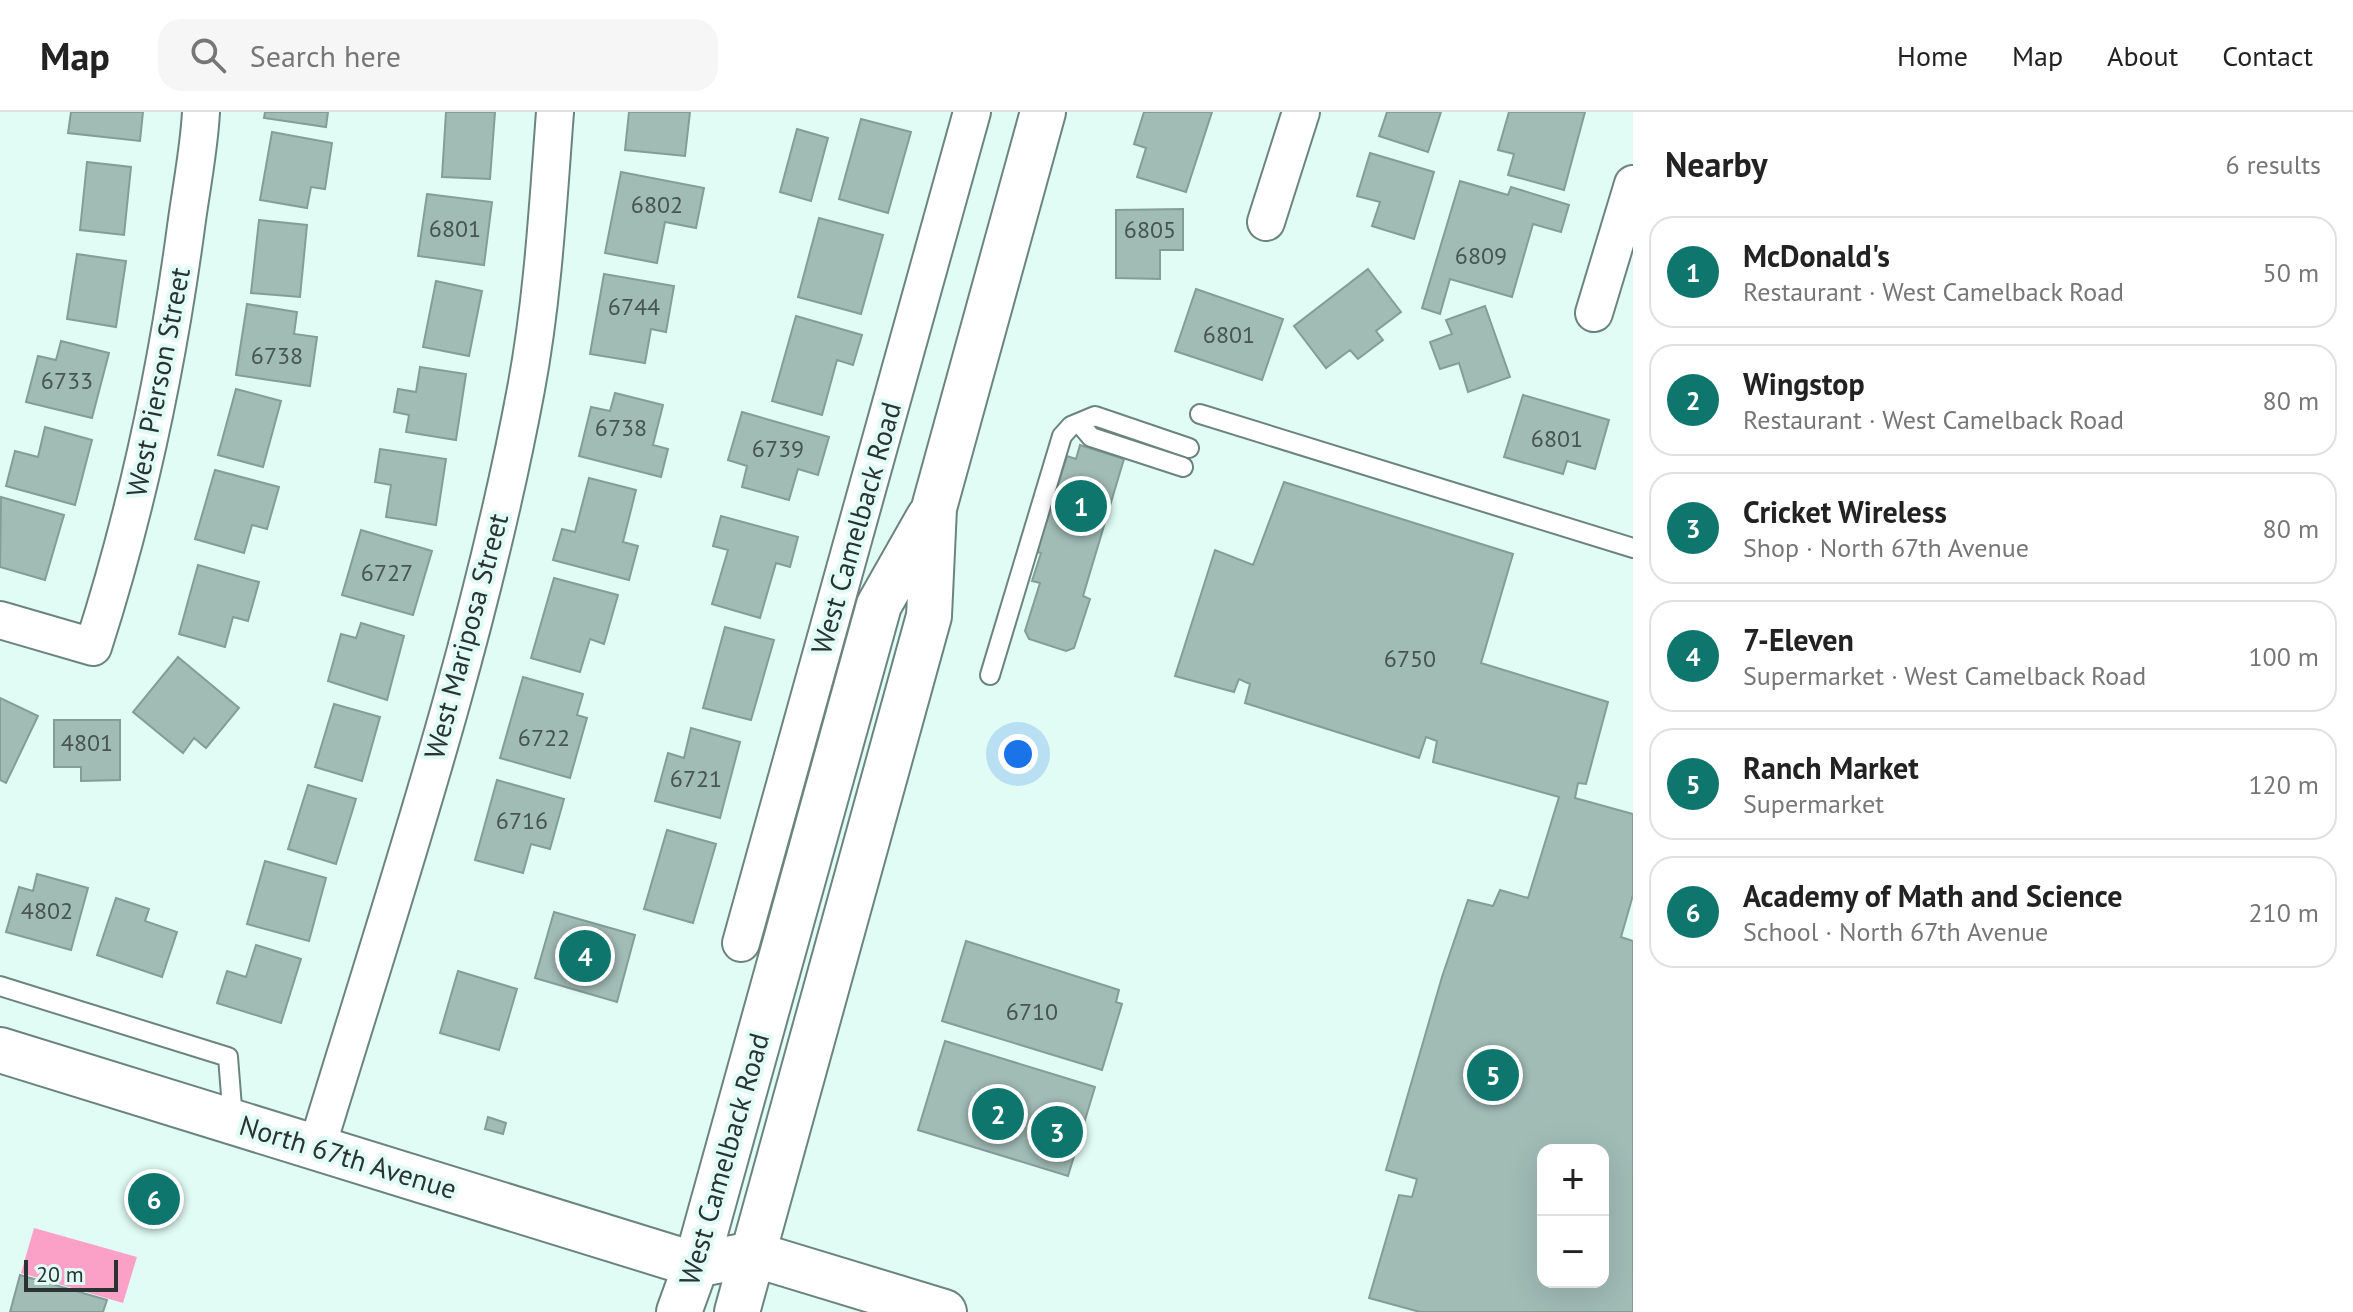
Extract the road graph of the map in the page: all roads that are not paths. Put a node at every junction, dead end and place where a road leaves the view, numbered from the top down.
1 (201, 112) edge
2 (555, 112) edge
3 (972, 112) edge
4 (1043, 112) edge
5 (1301, 112) edge
6 (1633, 184) edge
7 (1266, 222) dead end
8 (1594, 313) dead end
9 (1200, 414) dead end
10 (1080, 424) junction
11 (1189, 448) dead end
12 (1183, 467) dead end
13 (934, 508) junction
14 (1633, 548) edge
15 (0, 620) edge
16 (990, 675) dead end
17 (796, 826) junction
18 (741, 943) dead end
19 (0, 986) edge
20 (0, 1050) edge
21 (233, 1120) junction
22 (317, 1147) junction
23 (753, 1254) junction
24 (696, 1265) junction
25 (746, 1310) edge
26 (679, 1312) edge
27 (944, 1312) edge

1 - 15 street, West Pierson Street
2 - 22 street, West Mariposa Street
3 - 17 street, West Camelback Road
4 - 13 main road, West Camelback Road
5 - 7 street
6 - 8 street
9 - 14 lane
10 - 11 lane
10 - 12 lane
10 - 16 lane
13 - 17 main road, West Camelback Road
13 - 23 main road, West Camelback Road
17 - 18 street, West Camelback Road
17 - 24 main road, West Camelback Road
19 - 21 lane
20 - 21 main road, North 67th Avenue
21 - 22 main road, North 67th Avenue
22 - 24 main road, North 67th Avenue
23 - 24 main road, North 67th Avenue
23 - 25 main road, West Camelback Road
23 - 27 main road, North 67th Avenue
24 - 25 main road, North 67th Avenue
24 - 26 main road, West Camelback Road

